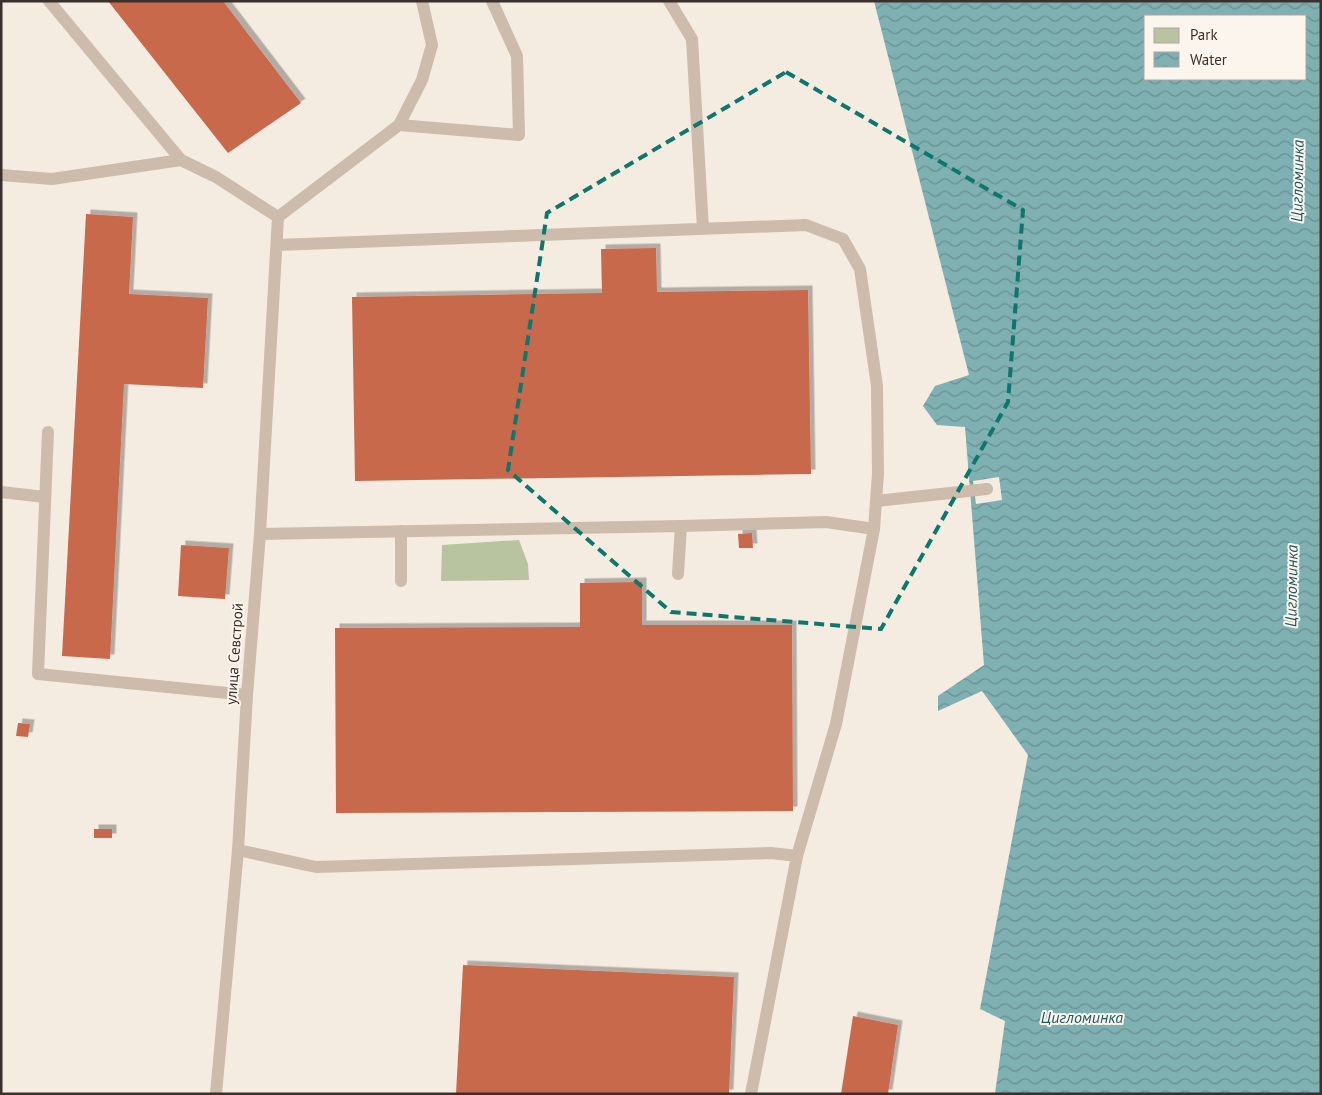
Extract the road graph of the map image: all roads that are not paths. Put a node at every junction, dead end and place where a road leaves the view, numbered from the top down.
1 (49, 1) edge
2 (422, 1) edge
3 (492, 1) edge
4 (669, 1) edge
5 (399, 125) junction
6 (181, 160) junction
7 (1, 175) edge
8 (278, 217) junction
9 (703, 229) junction
10 (277, 245) junction
11 (48, 432) dead end
12 (986, 489) dead end
13 (1, 492) edge
14 (45, 497) junction
15 (876, 501) junction
16 (681, 526) junction
17 (874, 529) junction
18 (401, 531) junction
19 (260, 534) junction
20 (678, 574) dead end
21 (401, 581) dead end
22 (246, 695) junction
23 (238, 850) junction
24 (797, 856) junction
25 (216, 1094) edge
26 (751, 1094) edge

1 - 6 lane
2 - 5 lane
3 - 5 lane
4 - 9 lane
5 - 8 lane
6 - 7 lane
6 - 8 lane
8 - 10 lane, улица Севстрой
9 - 10 lane
9 - 15 lane
10 - 19 lane, улица Севстрой
11 - 14 lane
12 - 15 lane
13 - 14 lane
14 - 22 lane
15 - 17 lane
16 - 17 lane
16 - 18 lane
16 - 20 lane
17 - 24 lane
18 - 19 lane
18 - 21 lane
19 - 22 lane, улица Севстрой
22 - 23 lane, улица Севстрой
23 - 24 lane
23 - 25 lane, улица Севстрой
24 - 26 lane

